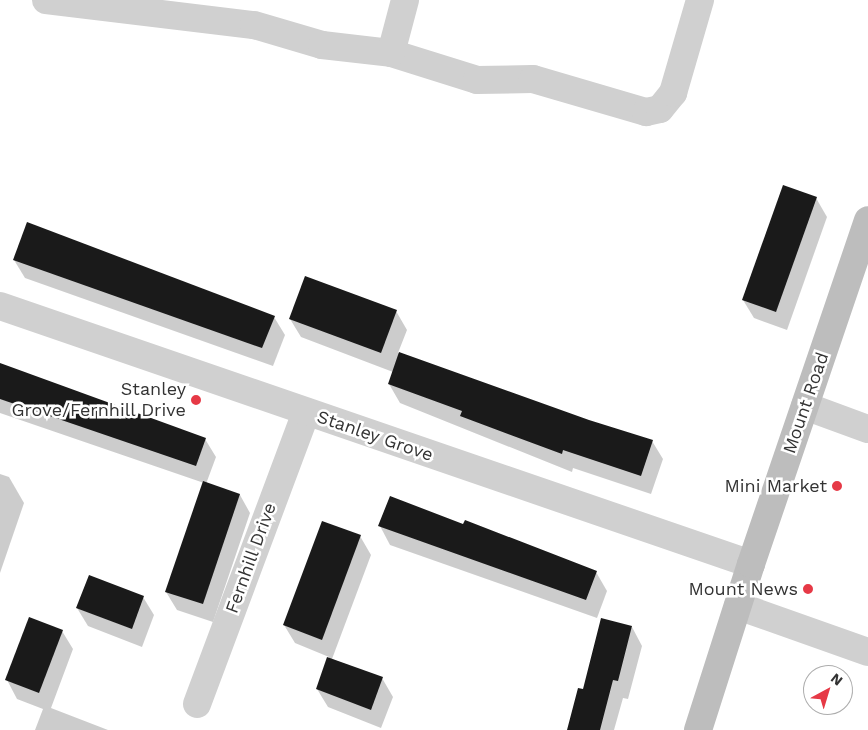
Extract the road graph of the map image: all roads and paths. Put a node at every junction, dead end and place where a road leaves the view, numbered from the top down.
1 (46, 0) edge
2 (406, 0) edge
3 (700, 0) edge
4 (391, 53) junction
5 (868, 220) edge
6 (0, 306) edge
7 (805, 406) junction
8 (306, 412) junction
9 (868, 429) edge
10 (751, 564) junction
11 (738, 606) junction
12 (868, 652) edge
13 (197, 704) dead end
14 (698, 730) edge

1 - 4 street
2 - 4 street
3 - 4 street
5 - 7 main road, Mount Road
6 - 8 street, Stanley Grove
7 - 9 street
7 - 10 main road, Mount Road
8 - 10 street, Stanley Grove
8 - 13 street, Fernhill Drive
10 - 11 main road, Mount Road
11 - 12 street
11 - 14 main road, Mount Road

